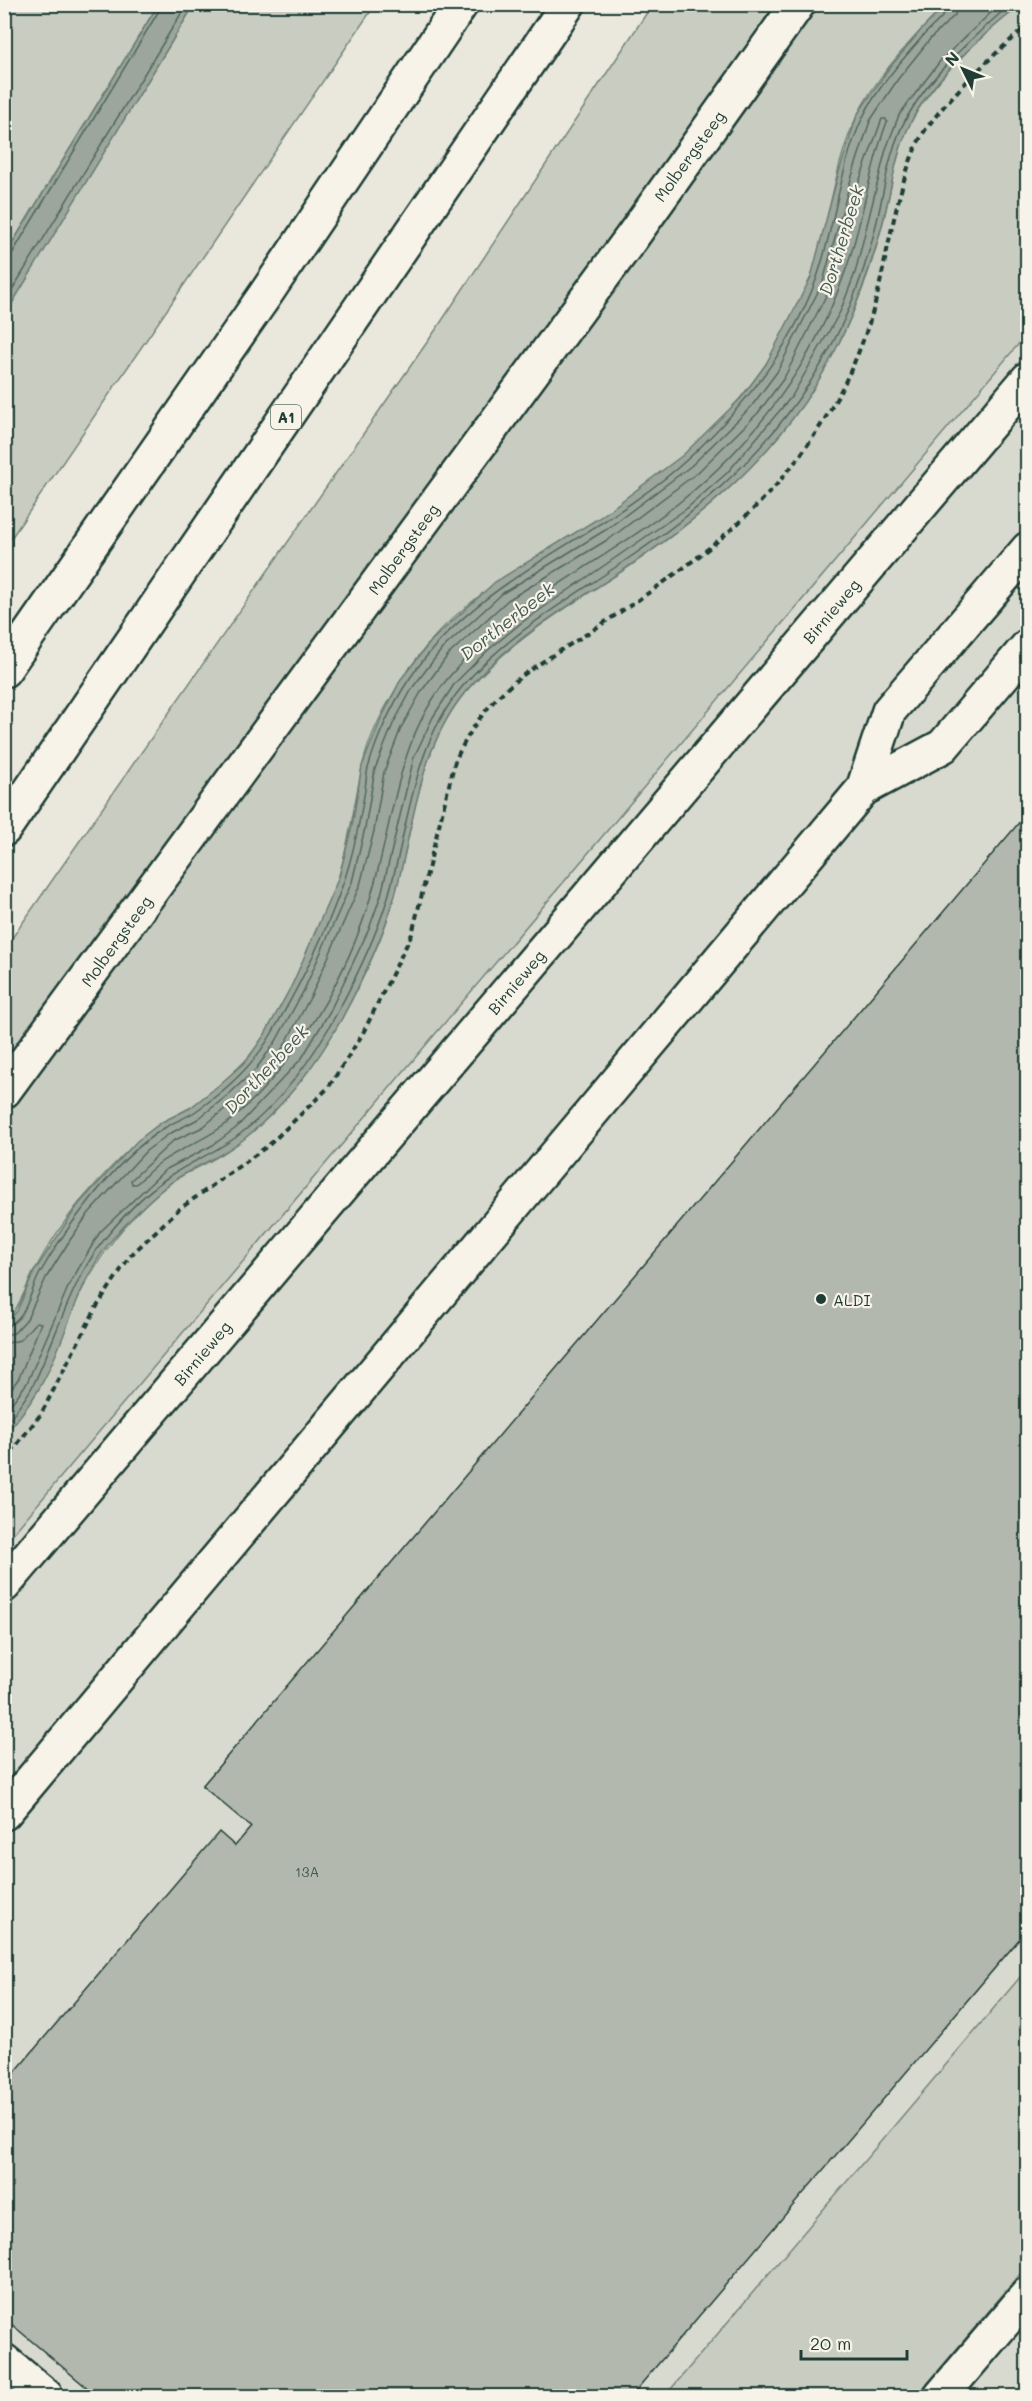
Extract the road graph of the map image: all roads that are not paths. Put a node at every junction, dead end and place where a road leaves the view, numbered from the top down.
1 (461, 4) edge
2 (568, 4) edge
3 (798, 4) edge
4 (1028, 379) edge
5 (1017, 412) edge
6 (1028, 549) edge
7 (1028, 646) edge
8 (4, 670) edge
9 (863, 789) junction
10 (4, 829) edge
11 (4, 1091) edge
12 (4, 1585) edge
13 (4, 1814) edge
14 (1028, 2294) edge
15 (4, 2361) edge
16 (46, 2397) edge
17 (941, 2397) edge

1 - 8 main road
2 - 10 main road, A1
3 - 11 main road, Molbergsteeg
4 - 5 main road, Birnieweg
5 - 12 main road, Birnieweg
6 - 9 main road
7 - 9 main road
9 - 13 main road
14 - 17 main road
15 - 16 main road

